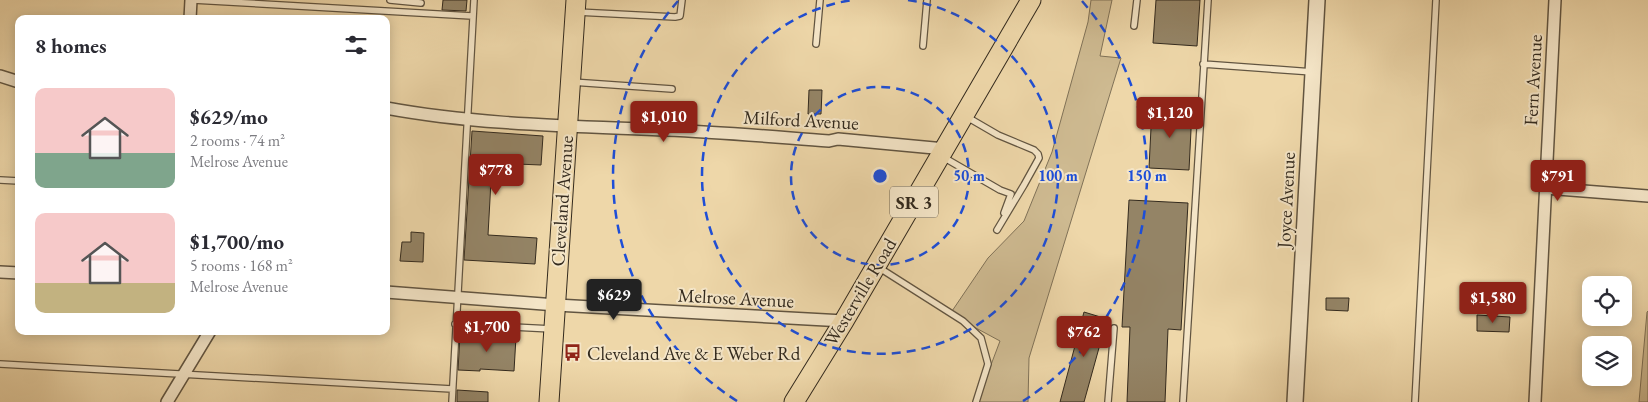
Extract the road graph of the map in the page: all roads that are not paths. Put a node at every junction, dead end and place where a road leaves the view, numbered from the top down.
1 (192, 0) edge
2 (390, 0) edge
3 (474, 0) edge
4 (682, 0) edge
5 (820, 0) edge
6 (927, 0) edge
7 (1031, 0) edge
8 (1137, 0) edge
9 (1208, 0) edge
10 (1317, 0) edge
11 (1436, 0) edge
12 (1555, 0) edge
13 (421, 3) dead end
14 (575, 6) edge
15 (190, 15) edge
16 (472, 16) junction
17 (1134, 26) dead end
18 (816, 44) dead end
19 (923, 46) dead end
20 (1203, 64) junction
21 (1313, 72) junction
22 (0, 76) edge
23 (15, 81) edge
24 (570, 82) junction
25 (672, 89) dead end
26 (390, 108) edge
27 (965, 115) junction
28 (466, 118) junction
29 (567, 126) junction
30 (943, 152) junction
31 (0, 180) edge
32 (15, 181) edge
33 (1545, 188) junction
34 (1648, 196) edge
35 (876, 266) junction
36 (0, 272) edge
37 (15, 273) edge
38 (390, 292) edge
39 (456, 298) junction
40 (556, 305) junction
41 (844, 321) junction
42 (455, 324) junction
43 (1114, 328) dead end
44 (554, 329) junction
45 (208, 335) edge
46 (0, 364) edge
47 (184, 374) junction
48 (452, 389) junction
49 (167, 402) edge
50 (452, 402) edge
51 (549, 402) edge
52 (794, 402) edge
53 (976, 402) edge
54 (1108, 402) edge
55 (1183, 402) edge
56 (1295, 402) edge
57 (1415, 402) edge
58 (1535, 402) edge

1 - 15 street
1 - 16 lane
2 - 13 lane
3 - 16 lane
4 - 14 lane
5 - 18 lane
6 - 19 lane
7 - 27 main road, Westerville Road / SR 3
8 - 17 lane
9 - 20 lane
10 - 21 street, Joyce Avenue
11 - 57 lane
12 - 33 street, Fern Avenue
14 - 24 main road, Cleveland Avenue
16 - 28 lane
20 - 21 lane
20 - 55 lane
21 - 56 street, Joyce Avenue
22 - 23 street
24 - 25 lane
24 - 29 main road, Cleveland Avenue
26 - 28 street, Milford Avenue
27 - 30 main road, Westerville Road / SR 3
27 - 30 lane
28 - 29 street, Milford Avenue
28 - 39 lane
29 - 30 street, Milford Avenue
29 - 40 main road, Cleveland Avenue
30 - 35 main road, Westerville Road / SR 3
31 - 32 lane
33 - 34 street
33 - 58 street, Fern Avenue
35 - 41 main road, Westerville Road / SR 3
35 - 53 lane
36 - 37 street
38 - 39 street, Melrose Avenue
39 - 40 street, Melrose Avenue
39 - 42 lane
40 - 41 street, Melrose Avenue
40 - 44 main road, Cleveland Avenue
41 - 52 main road, Westerville Road / SR 3
42 - 44 lane
42 - 48 lane
43 - 54 lane
44 - 51 main road, Cleveland Avenue
45 - 47 street
46 - 47 lane
47 - 48 lane
47 - 49 street
48 - 50 lane

